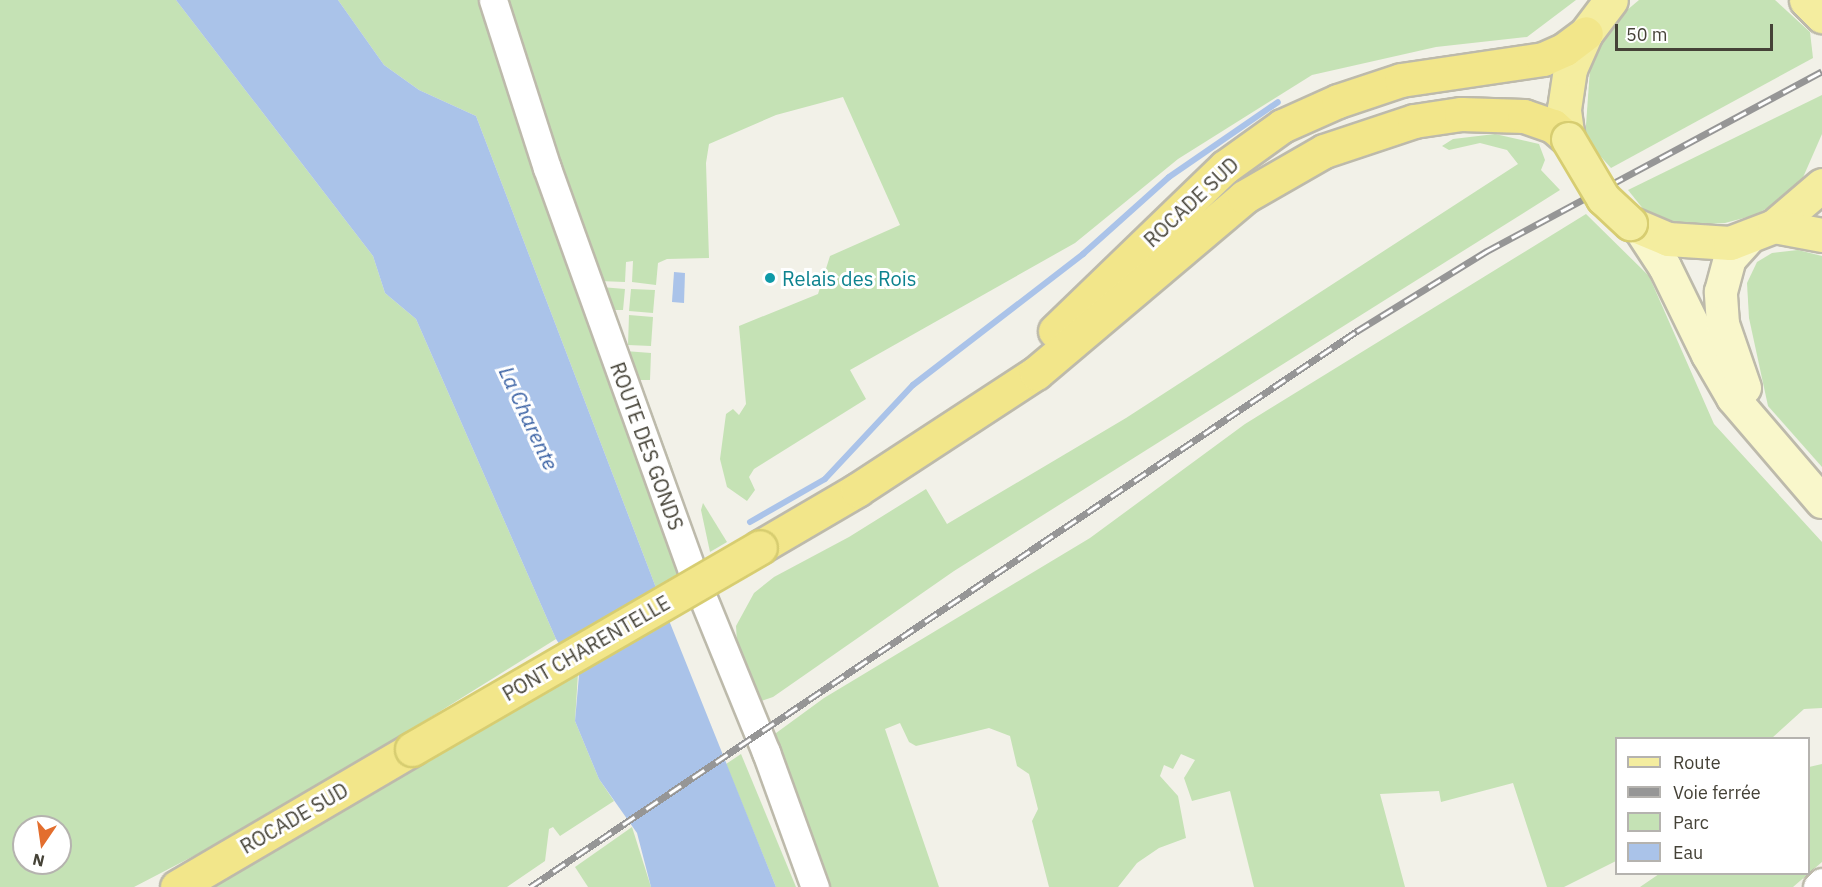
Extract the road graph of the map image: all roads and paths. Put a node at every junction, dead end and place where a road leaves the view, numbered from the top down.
1 (493, 0) edge
2 (1611, 0) edge
3 (1806, 0) edge
4 (1822, 16) edge
5 (1586, 33) junction
6 (1568, 139) junction
7 (1822, 186) edge
8 (1635, 226) junction
9 (1763, 231) junction
10 (1822, 235) edge
11 (1788, 464) junction
12 (857, 490) junction
13 (1822, 502) edge
14 (760, 547) joint
15 (412, 749) joint
16 (1822, 882) edge
17 (177, 887) edge
18 (815, 887) edge
19 (1817, 887) edge

1 - 18 street, ROUTE DES GONDS
2 - 5 main road
3 - 4 main road
5 - 6 main road
5 - 12 highway, ROCADE SUD
6 - 8 main road, bridge
6 - 12 highway, ROCADE SUD
7 - 9 main road
8 - 9 main road
8 - 11 main road
9 - 10 main road
9 - 11 main road
11 - 13 main road
12 - 14 highway, ROCADE SUD
14 - 15 highway, PONT CHARENTELLE, bridge
15 - 17 highway, ROCADE SUD
16 - 19 street

